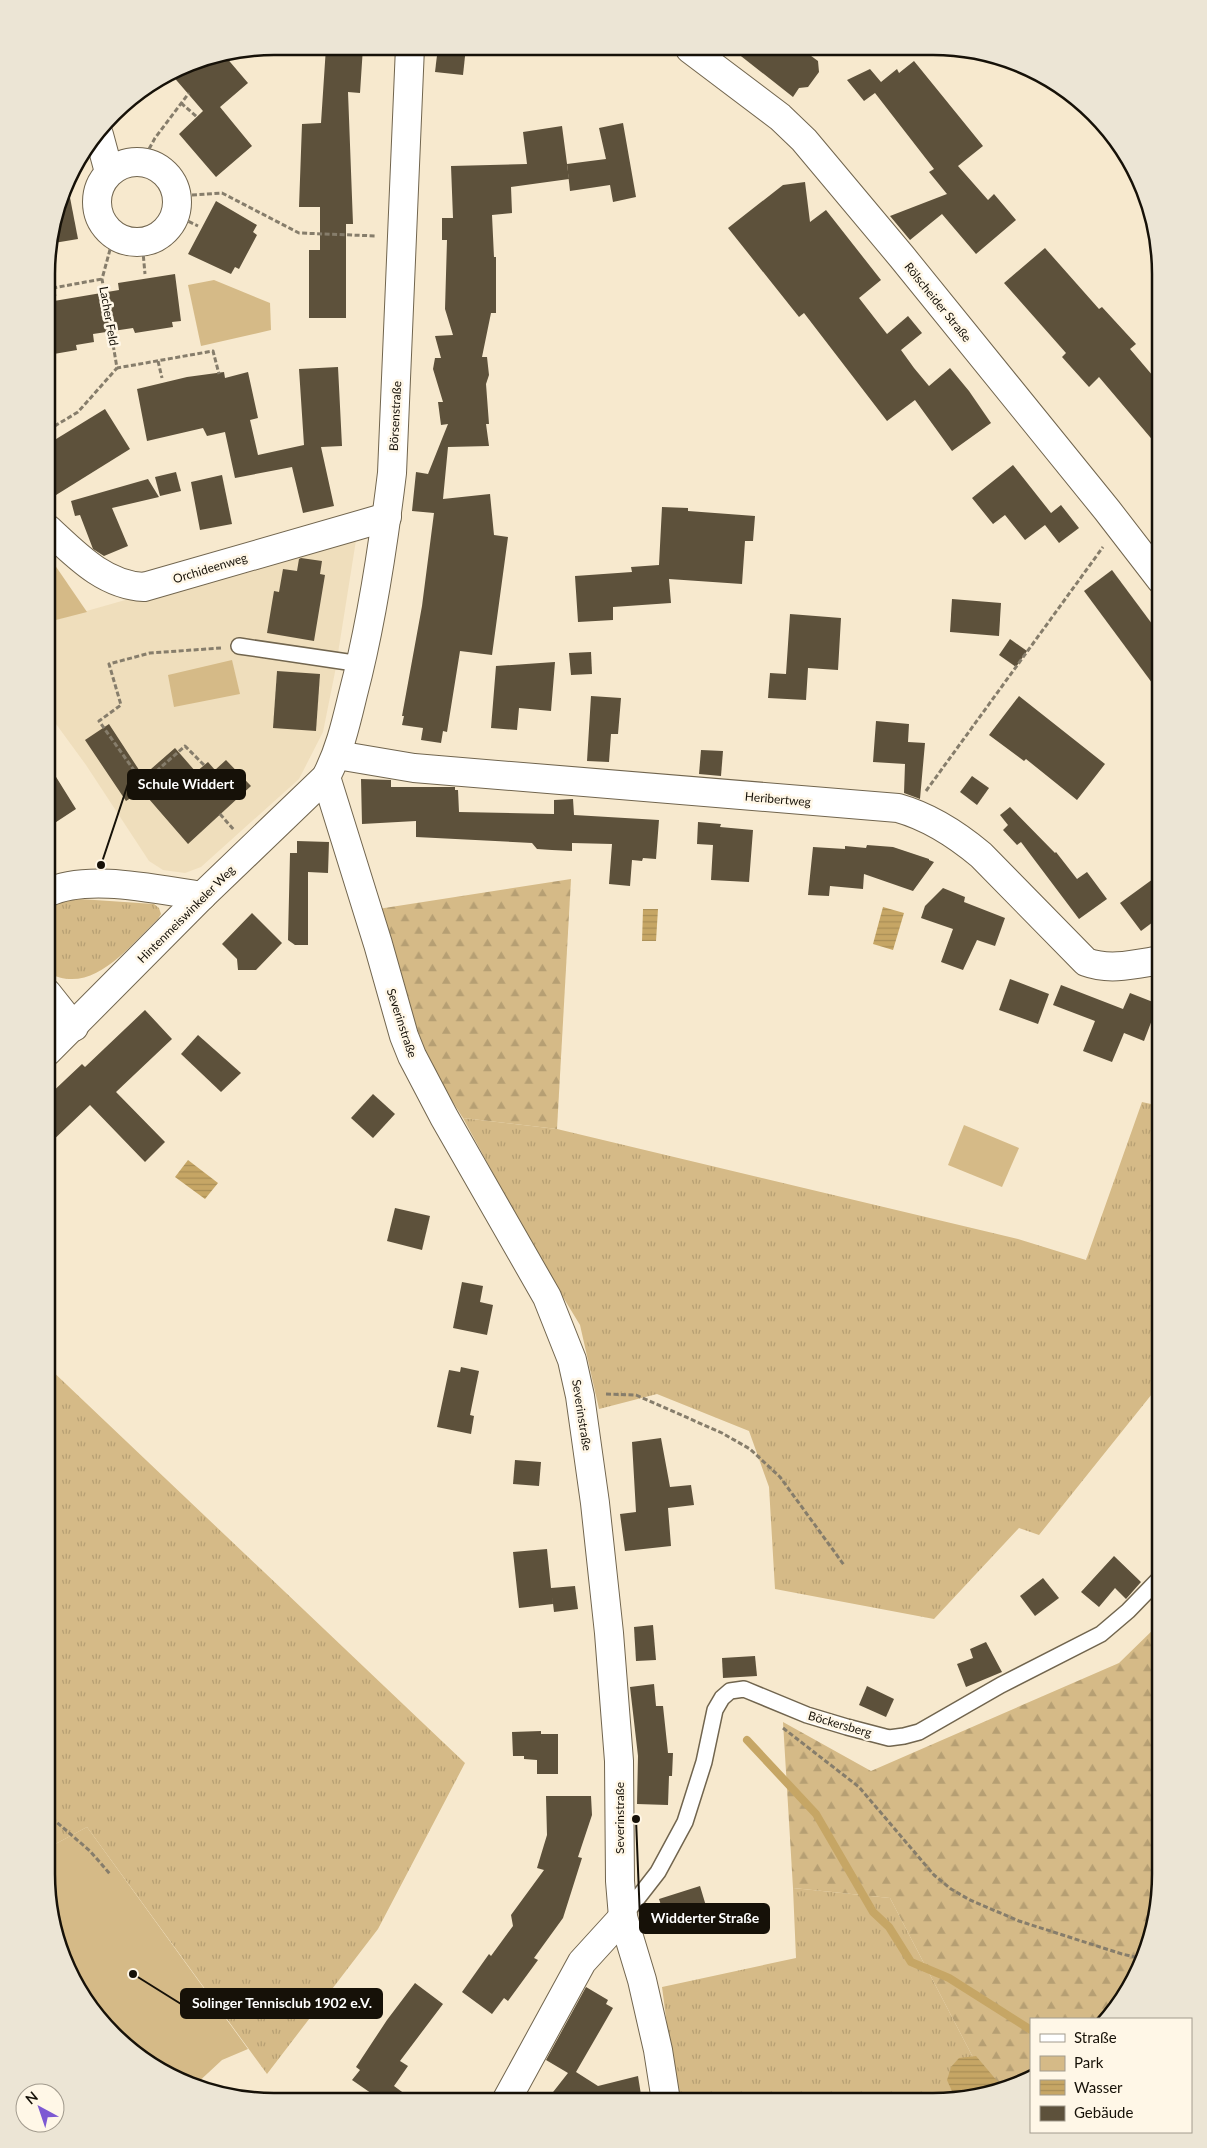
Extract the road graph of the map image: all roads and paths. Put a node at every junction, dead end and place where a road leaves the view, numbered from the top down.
1 (410, 55) edge
2 (698, 55) edge
3 (189, 93) dead end
4 (181, 103) junction
5 (197, 117) dead end
6 (100, 140) edge
7 (142, 162) junction
8 (109, 172) junction
9 (183, 212) junction
10 (114, 235) junction
11 (403, 237) junction
12 (142, 241) junction
13 (145, 274) dead end
14 (102, 279) junction
15 (55, 288) edge
16 (158, 361) junction
17 (117, 368) junction
18 (218, 374) dead end
19 (162, 378) dead end
20 (55, 426) edge
21 (387, 517) junction
22 (1119, 525) junction
23 (55, 535) edge
24 (1152, 568) edge
25 (239, 646) joint
26 (361, 664) junction
27 (204, 765) dead end
28 (332, 766) junction
29 (911, 812) junction
30 (55, 890) edge
31 (202, 896) junction
32 (1152, 961) edge
33 (55, 1003) edge
34 (74, 1027) junction
35 (55, 1045) edge
36 (580, 1396) junction
37 (844, 1565) dead end
38 (1152, 1586) edge
39 (780, 1726) dead end
40 (55, 1821) edge
41 (110, 1874) dead end
42 (623, 1917) junction
43 (1135, 1957) edge
44 (510, 2093) edge
45 (665, 2093) edge

1 - 11 street, Börsenstraße
2 - 22 street, Rölscheider Straße
3 - 4 path
4 - 5 path
4 - 7 path
6 - 8 street
7 - 8 street
7 - 9 street
8 - 10 street
9 - 11 path
9 - 12 street
10 - 12 street
10 - 14 path, Lacher Feld
11 - 21 street, Börsenstraße
12 - 13 path
14 - 15 path
14 - 17 path, Lacher Feld
16 - 17 path
16 - 18 path
16 - 19 path
17 - 20 path
21 - 23 street, Orchideenweg
21 - 26 street, Börsenstraße
22 - 24 street, Rölscheider Straße
22 - 29 path
25 - 26 lane
25 - 27 path
26 - 28 street, Börsenstraße
28 - 29 street, Heribertweg
28 - 31 street, Hintenmeiswinkeler Weg
28 - 36 street, Severinstraße
29 - 32 street, Heribertweg
30 - 31 street
31 - 34 street, Hintenmeiswinkeler Weg
33 - 34 street
34 - 35 street, Hintenmeiswinkeler Weg
36 - 37 path
36 - 42 street, Severinstraße
38 - 42 lane, Böckersberg
39 - 43 path
40 - 41 path
42 - 44 street
42 - 45 street, Severinstraße

